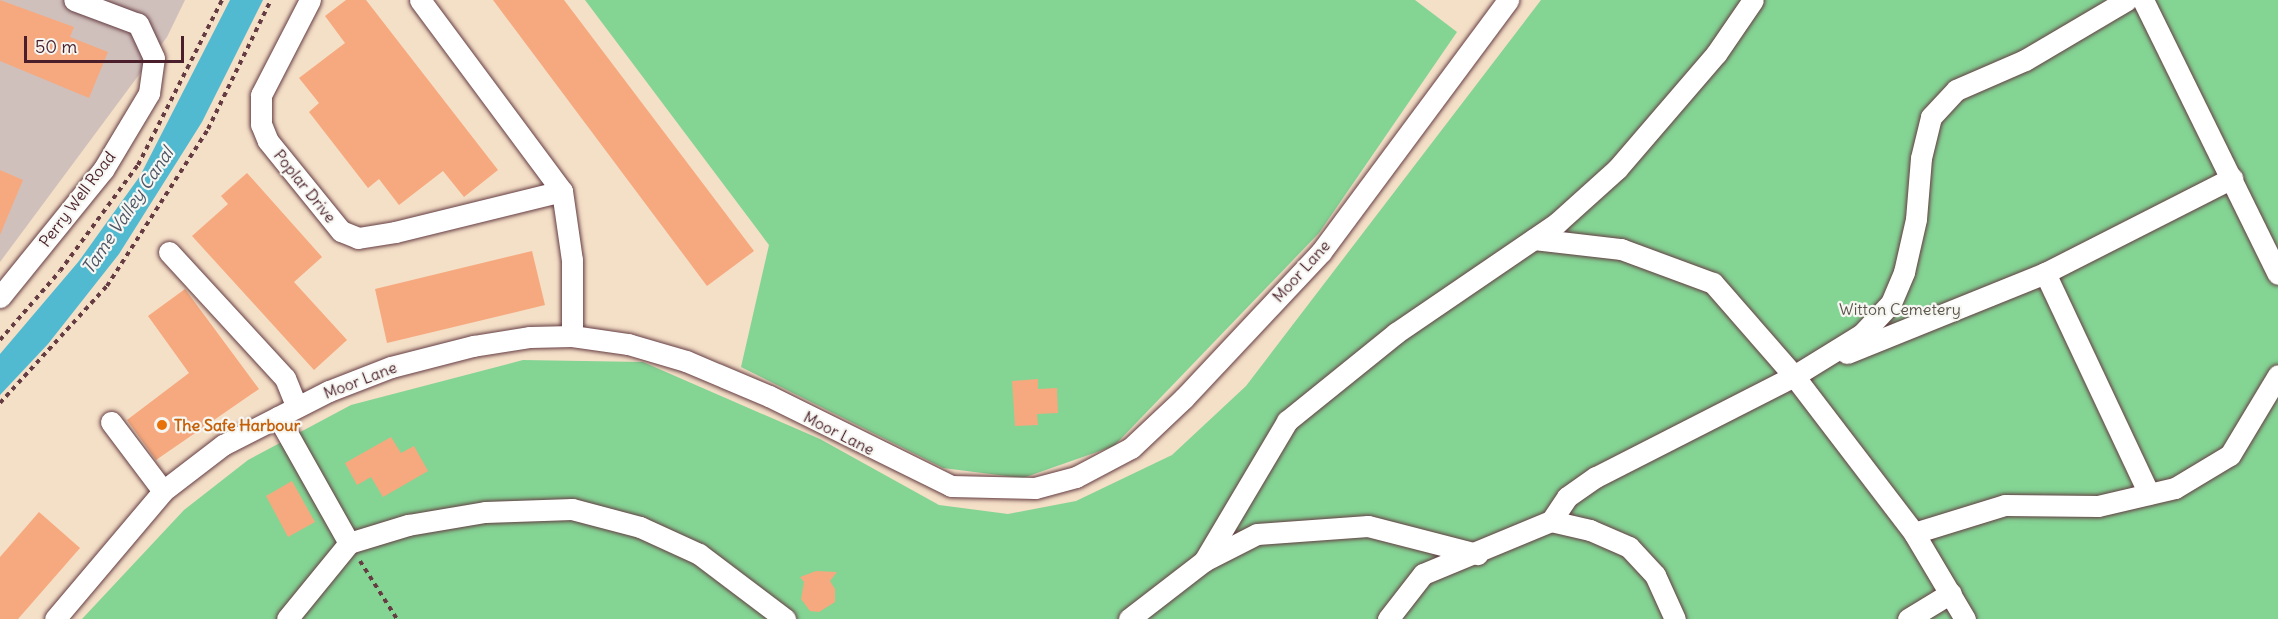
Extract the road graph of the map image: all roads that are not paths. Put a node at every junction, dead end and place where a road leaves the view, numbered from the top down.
1 (74, 0) edge
2 (310, 0) edge
3 (420, 0) edge
4 (1508, 0) edge
5 (1752, 0) edge
6 (2127, 0) edge
7 (2143, 0) edge
8 (2232, 178) junction
9 (561, 192) junction
10 (1534, 239) junction
11 (169, 252) dead end
12 (2045, 273) junction
13 (2278, 274) edge
14 (0, 297) edge
15 (572, 336) junction
16 (2278, 375) edge
17 (1794, 376) junction
18 (297, 407) junction
19 (278, 417) junction
20 (111, 422) dead end
21 (163, 491) junction
22 (2149, 494) junction
23 (1551, 520) junction
24 (1914, 533) junction
25 (349, 543) junction
26 (1477, 554) junction
27 (1204, 561) junction
28 (1951, 593) junction
29 (55, 619) edge
30 (287, 619) edge
31 (785, 619) edge
32 (1129, 619) edge
33 (1388, 619) edge
34 (1675, 619) edge
35 (1908, 619) edge
36 (1965, 619) edge

1 - 14 street, Perry Well Road
2 - 9 street, Poplar Drive
3 - 9 street
4 - 15 street, Moor Lane
5 - 10 street
6 - 17 street
7 - 8 street
8 - 12 street
8 - 13 street
9 - 15 street
10 - 17 street
10 - 27 street
11 - 18 street
12 - 17 street
12 - 22 street
15 - 18 street, Moor Lane
16 - 22 street
17 - 23 street
17 - 24 street
18 - 19 street, Moor Lane
19 - 21 street, Moor Lane
19 - 25 street
20 - 21 street
21 - 29 street, Moor Lane
22 - 24 street
23 - 26 street
23 - 34 street
24 - 28 street
25 - 30 street
25 - 31 street
26 - 27 street
26 - 33 street
27 - 32 street
28 - 35 street
28 - 36 street

